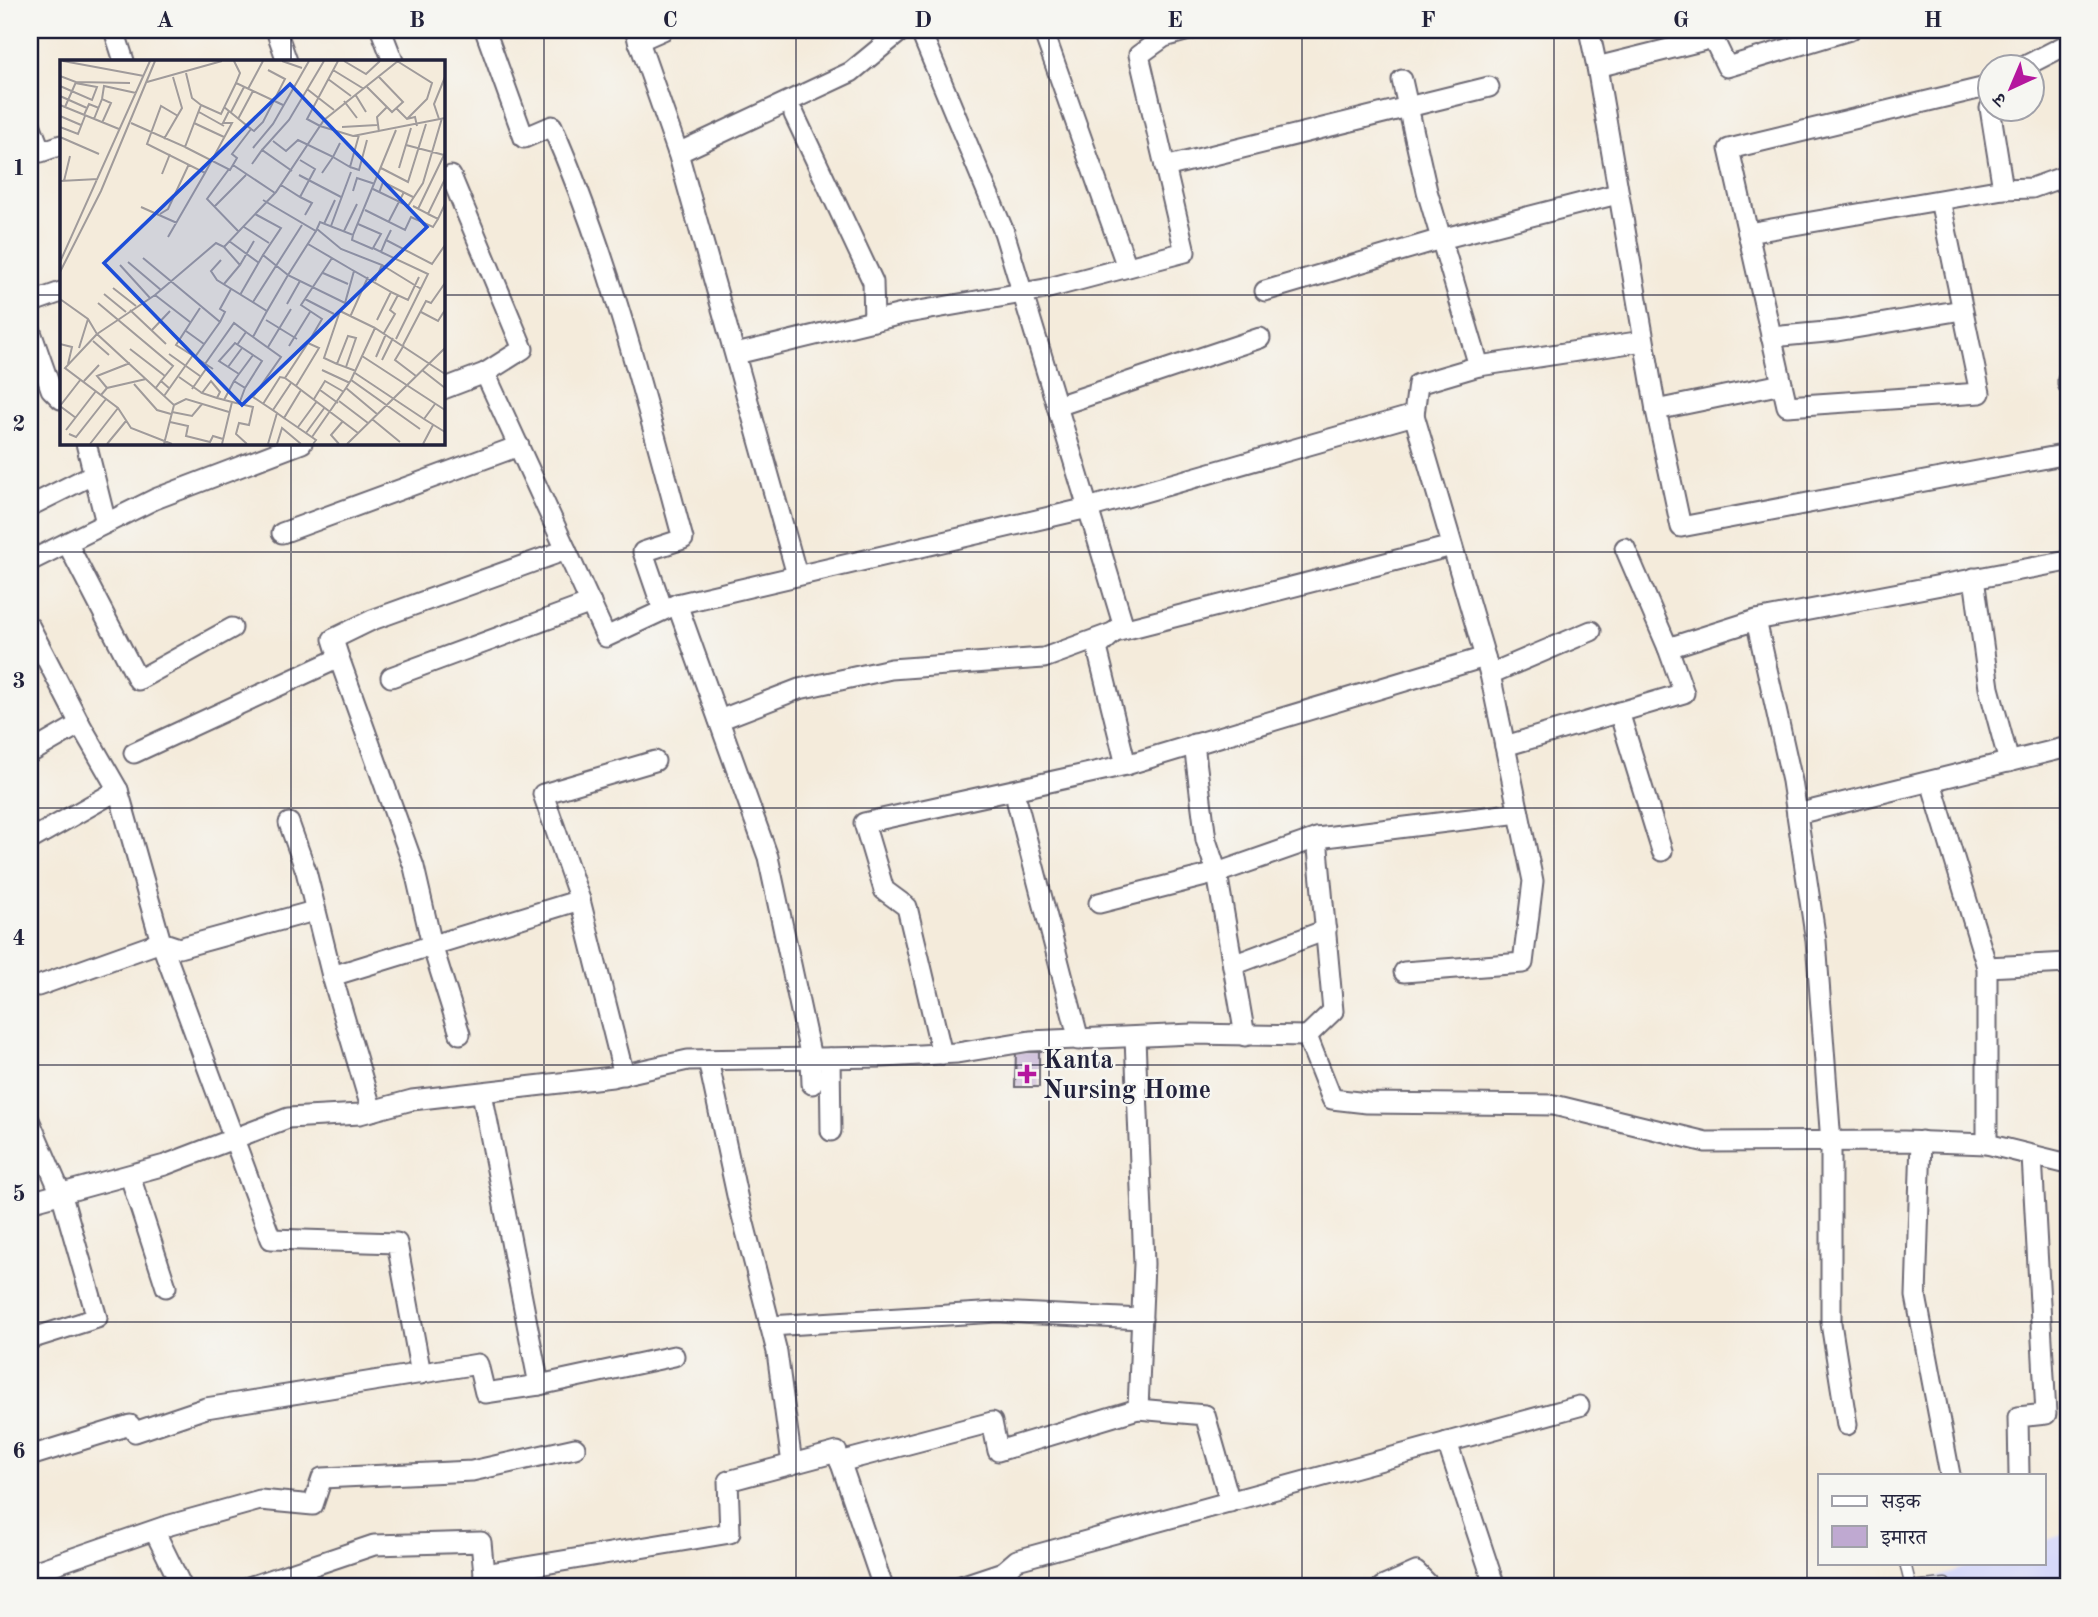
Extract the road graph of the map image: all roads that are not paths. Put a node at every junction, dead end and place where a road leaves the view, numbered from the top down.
1 (114, 30) edge
2 (276, 30) edge
3 (381, 30) edge
4 (485, 30) edge
5 (663, 30) edge
6 (902, 30) edge
7 (920, 30) edge
8 (1043, 30) edge
9 (1189, 30) edge
10 (1589, 30) edge
11 (1850, 30) edge
12 (636, 35) edge
13 (2068, 44) edge
14 (2046, 55) edge
15 (124, 60) edge
16 (286, 60) edge
17 (393, 60) edge
18 (1597, 67) junction
19 (1402, 80) dead end
20 (1489, 87) dead end
21 (1976, 100) edge
22 (1408, 109) junction
23 (794, 114) dead end
24 (1993, 122) edge
25 (30, 124) edge
26 (60, 145) edge
27 (678, 153) junction
28 (1165, 167) junction
29 (2068, 175) edge
30 (444, 180) edge
31 (2003, 189) junction
32 (1617, 194) junction
33 (1940, 200) junction
34 (1748, 233) junction
35 (1441, 239) junction
36 (1128, 267) junction
37 (1265, 290) dead end
38 (60, 292) edge
39 (1023, 293) junction
40 (30, 303) edge
41 (1962, 310) junction
42 (874, 321) junction
43 (30, 329) edge
44 (1771, 337) junction
45 (1260, 338) dead end
46 (1643, 341) junction
47 (736, 354) junction
48 (1479, 366) junction
49 (485, 373) junction
50 (1782, 384) junction
51 (444, 389) edge
52 (60, 399) edge
53 (1057, 406) junction
54 (1656, 410) junction
55 (1414, 415) junction
56 (86, 444) edge
57 (296, 444) edge
58 (519, 446) junction
59 (272, 448) edge
60 (2068, 454) edge
61 (94, 474) junction
62 (30, 506) edge
63 (1088, 508) junction
64 (106, 523) junction
65 (282, 533) dead end
66 (66, 543) junction
67 (1452, 546) junction
68 (1625, 548) dead end
69 (566, 550) junction
70 (30, 561) edge
71 (2068, 561) edge
72 (797, 575) junction
73 (1974, 578) junction
74 (591, 603) junction
75 (670, 607) junction
76 (1756, 620) junction
77 (30, 627) edge
78 (232, 628) dead end
79 (1591, 631) dead end
80 (1115, 632) junction
81 (1668, 648) junction
82 (339, 658) junction
83 (1488, 665) junction
84 (391, 677) dead end
85 (1619, 712) junction
86 (719, 720) junction
87 (80, 724) junction
88 (1195, 744) junction
89 (1505, 746) junction
90 (2068, 747) edge
91 (30, 753) edge
92 (134, 753) dead end
93 (655, 761) dead end
94 (2009, 762) junction
95 (1126, 765) junction
96 (1931, 782) junction
97 (118, 790) junction
98 (1017, 802) dead end
99 (1519, 813) junction
100 (1797, 814) junction
101 (289, 823) dead end
102 (1317, 838) junction
103 (30, 841) edge
104 (1662, 851) dead end
105 (1217, 873) junction
106 (580, 900) junction
107 (1099, 902) dead end
108 (314, 911) junction
109 (1326, 930) junction
110 (161, 942) junction
111 (432, 946) junction
112 (2068, 963) edge
113 (1233, 965) junction
114 (1987, 967) junction
115 (1404, 972) dead end
116 (332, 976) junction
117 (38, 986) dead end
118 (460, 1034) dead end
119 (1245, 1036) junction
120 (1307, 1036) junction
121 (1135, 1038) junction
122 (1079, 1040) junction
123 (942, 1054) junction
124 (820, 1058) junction
125 (708, 1060) junction
126 (624, 1075) junction
127 (812, 1084) dead end
128 (482, 1093) junction
129 (372, 1111) junction
130 (30, 1122) edge
131 (831, 1131) dead end
132 (236, 1139) junction
133 (1921, 1141) junction
134 (1831, 1143) junction
135 (1987, 1144) junction
136 (2032, 1156) junction
137 (2068, 1164) edge
138 (130, 1175) junction
139 (62, 1196) junction
140 (30, 1202) edge
141 (166, 1287) dead end
142 (1142, 1319) junction
143 (770, 1326) junction
144 (30, 1339) edge
145 (674, 1356) dead end
146 (421, 1374) junction
147 (539, 1385) junction
148 (1579, 1406) dead end
149 (1138, 1409) junction
150 (1847, 1425) dead end
151 (1447, 1443) junction
152 (575, 1448) dead end
153 (30, 1456) edge
154 (840, 1462) junction
155 (792, 1464) junction
156 (1950, 1474) edge
157 (2019, 1474) edge
158 (1230, 1502) junction
159 (155, 1532) junction
160 (1905, 1564) edge
161 (30, 1573) edge
162 (1005, 1580) edge
163 (484, 1581) edge
164 (182, 1587) edge
165 (249, 1587) edge
166 (883, 1587) edge
167 (958, 1587) edge
168 (1382, 1587) edge
169 (1431, 1587) edge
170 (1488, 1587) edge
171 (1946, 1587) edge

1 - 15 street
2 - 16 street
3 - 17 street
4 - 75 street
5 - 12 street
6 - 27 street
7 - 39 street
8 - 36 street
9 - 28 street
10 - 18 street
11 - 18 street
12 - 27 street
13 - 14 street
18 - 32 street
19 - 22 street
20 - 22 street
21 - 34 street
22 - 28 street
22 - 35 street
23 - 42 street
24 - 31 street
25 - 26 street
27 - 47 street
28 - 36 street
29 - 31 street
30 - 49 street
31 - 33 street
32 - 35 street
32 - 46 street
33 - 34 street
33 - 41 street
34 - 44 street
35 - 37 street
35 - 48 street
36 - 39 street
38 - 40 street
39 - 42 street
39 - 53 street
41 - 44 street
41 - 50 street
42 - 47 street
43 - 52 street
44 - 50 street
45 - 53 street
46 - 48 street
46 - 54 street
47 - 72 street
48 - 55 street
49 - 51 street
49 - 58 street
50 - 54 street
53 - 63 street
54 - 60 street
55 - 63 street
55 - 67 street
56 - 61 street
57 - 59 street
58 - 65 street
58 - 69 street
59 - 64 street
61 - 62 street
61 - 64 street
63 - 72 street
63 - 80 street
64 - 66 street
66 - 70 street
66 - 78 street
67 - 80 street
67 - 83 street
68 - 81 street
69 - 74 street
69 - 82 street
71 - 73 street
72 - 75 street
73 - 76 street
73 - 94 street
74 - 75 street
74 - 84 street
75 - 86 street
76 - 81 street
76 - 100 street
77 - 87 street
79 - 83 street
80 - 86 street
80 - 95 street
81 - 85 street
82 - 92 street
82 - 111 street
83 - 88 street
83 - 89 street
85 - 89 street
85 - 104 street
86 - 124 street
87 - 91 street
87 - 97 street
88 - 95 street
88 - 105 street
89 - 99 street
90 - 94 street
93 - 106 street
94 - 96 street
95 - 123 street
96 - 100 street
96 - 114 street
97 - 103 street
97 - 110 street
98 - 122 street
99 - 102 street
99 - 115 street
100 - 134 street
101 - 108 street
102 - 105 street
102 - 109 street
105 - 107 street
105 - 113 street
106 - 111 street
106 - 126 street
108 - 110 street
108 - 116 street
109 - 113 street
109 - 120 street
110 - 117 street
110 - 132 street
111 - 116 street
111 - 118 street
112 - 114 street
113 - 119 street
114 - 135 street
116 - 129 street
119 - 120 street
119 - 121 street
120 - 134 street
121 - 122 street
121 - 142 street
122 - 123 street
123 - 124 street
124 - 125 street
124 - 127 street
124 - 131 street
125 - 126 street
125 - 143 street
126 - 128 street
128 - 129 street
128 - 147 street
129 - 132 street
130 - 139 street
132 - 138 street
132 - 146 street
133 - 134 street
133 - 135 street
133 - 156 street
134 - 150 street
135 - 136 street
136 - 137 street
136 - 157 street
138 - 139 street
138 - 141 street
139 - 140 street
139 - 144 street
142 - 143 street
142 - 149 street
143 - 155 street
145 - 147 street
146 - 147 street
146 - 153 street
148 - 151 street
149 - 154 street
149 - 158 street
151 - 158 street
151 - 170 street
152 - 159 street
154 - 155 street
154 - 166 street
155 - 163 street
158 - 162 street
159 - 161 street
159 - 164 street
160 - 171 lane
162 - 167 street
163 - 165 street
168 - 169 street

